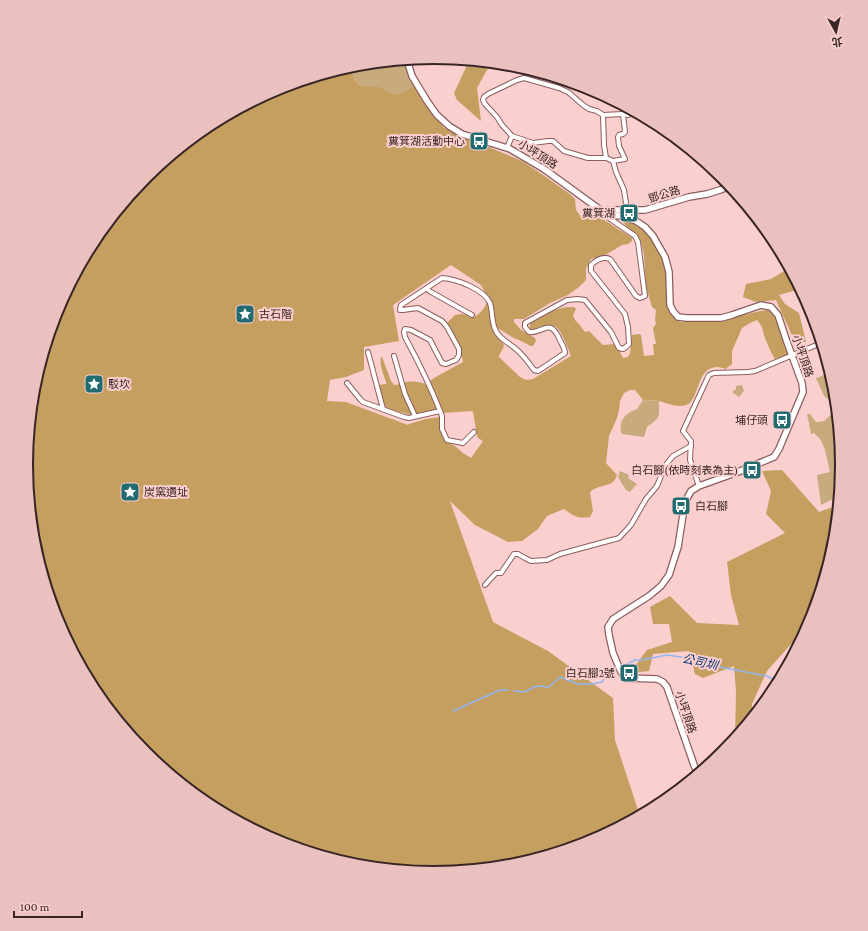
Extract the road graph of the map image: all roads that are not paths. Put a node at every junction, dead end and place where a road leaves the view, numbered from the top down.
1 (409, 65) edge
2 (623, 114) junction
3 (626, 114) edge
4 (602, 115) junction
5 (512, 136) junction
6 (507, 148) junction
7 (606, 158) junction
8 (613, 161) junction
9 (724, 188) edge
10 (627, 210) junction
11 (604, 212) junction
12 (427, 289) junction
13 (472, 314) dead end
14 (816, 345) edge
15 (368, 352) dead end
16 (394, 356) dead end
17 (792, 356) junction
18 (347, 383) dead end
19 (383, 410) junction
20 (440, 411) junction
21 (415, 416) junction
22 (474, 432) dead end
23 (691, 446) junction
24 (699, 486) junction
25 (485, 586) dead end
26 (696, 769) edge

1 - 6 street, 小坪頂路
2 - 3 street
2 - 4 street
2 - 8 street
4 - 5 street
4 - 7 street
5 - 6 street
5 - 7 street
6 - 11 street, 小坪頂路
7 - 8 street
8 - 10 street
9 - 10 street, 鄧公路
10 - 11 street, 鄧公路
11 - 12 street
11 - 17 street, 小坪頂路
12 - 13 street
12 - 20 street
14 - 17 street
15 - 19 street
16 - 21 street
17 - 23 street
17 - 24 street, 小坪頂路
18 - 19 street
19 - 21 street
20 - 21 street
20 - 22 street
23 - 24 street
23 - 25 street
24 - 26 street, 小坪頂路

